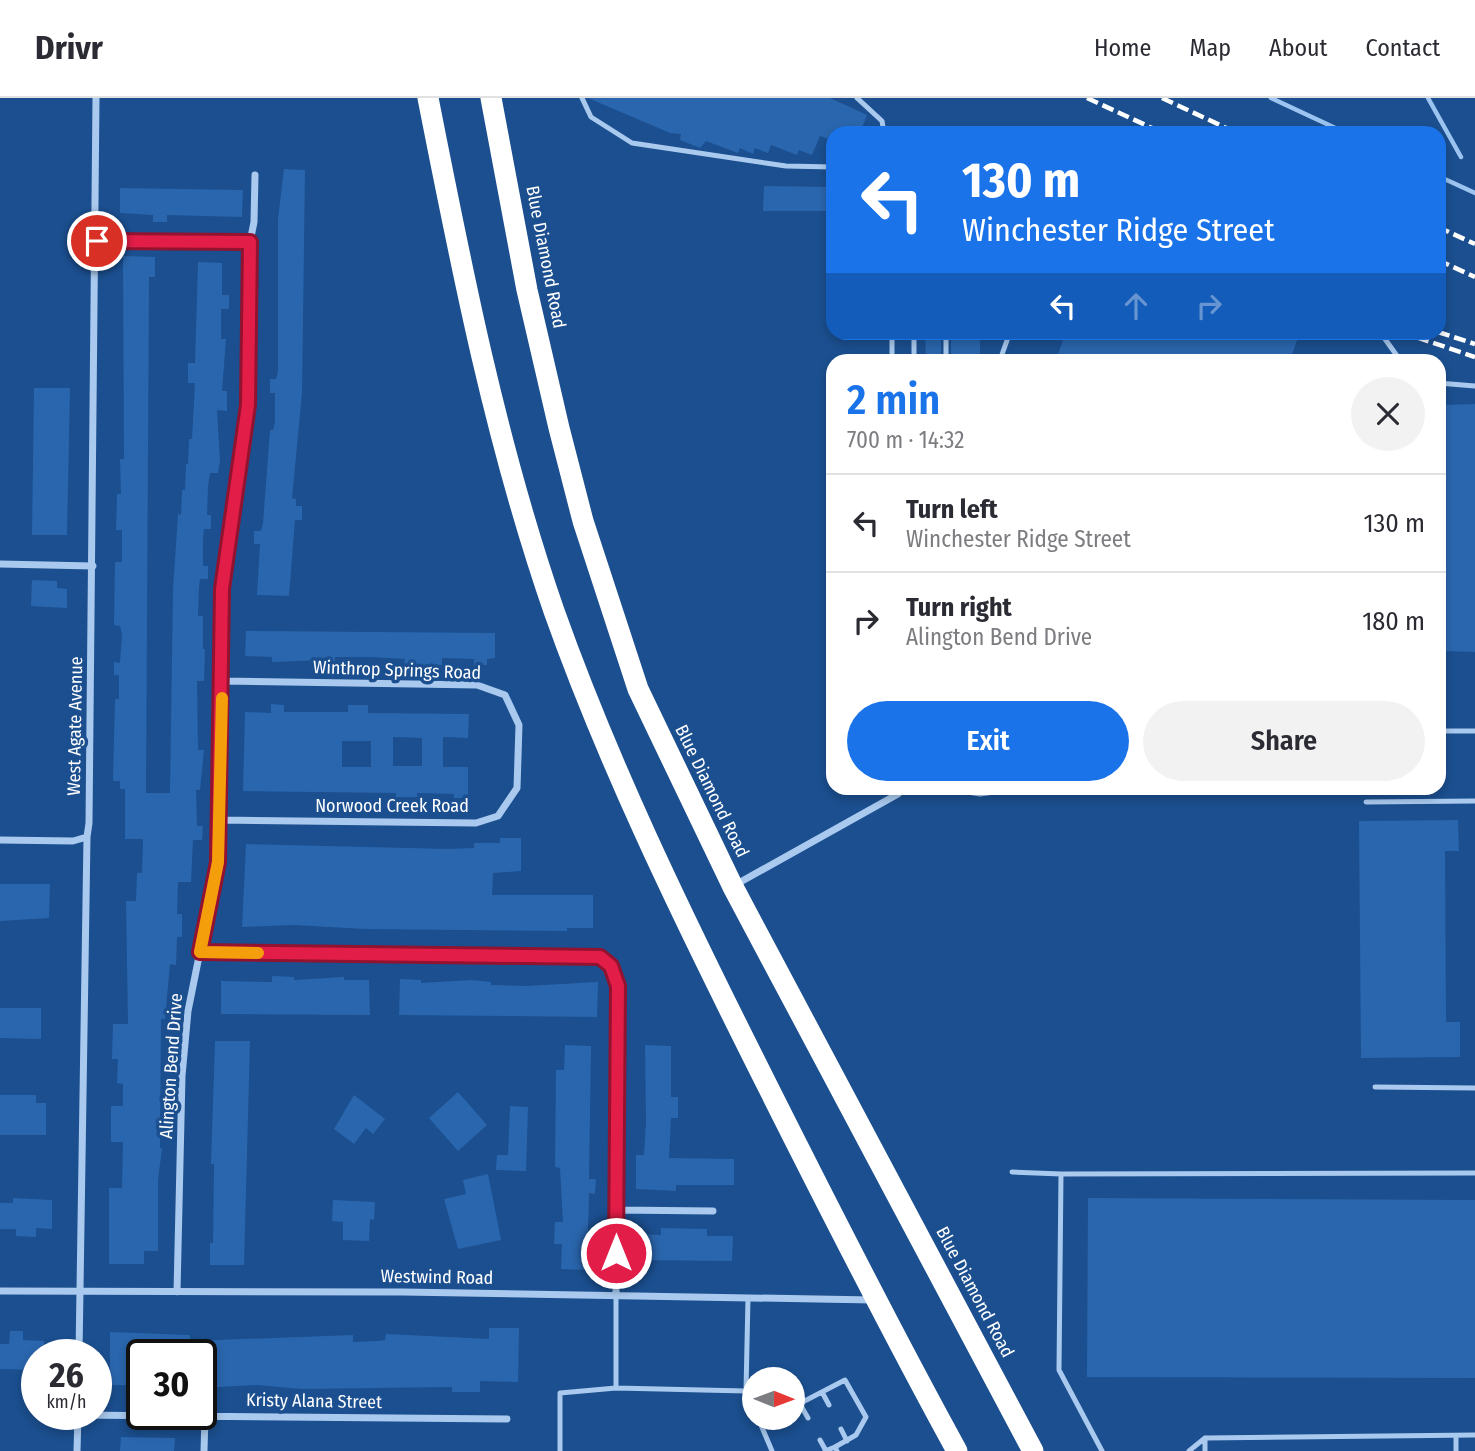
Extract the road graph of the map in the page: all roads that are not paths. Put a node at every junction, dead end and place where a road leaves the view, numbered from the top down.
1 (96, 98) edge
2 (428, 98) edge
3 (491, 98) edge
4 (503, 98) edge
5 (582, 98) edge
6 (857, 98) edge
7 (883, 126) edge
8 (826, 167) edge
9 (256, 175) dead end
10 (508, 181) junction
11 (97, 241) junction
12 (250, 242) junction
13 (1446, 384) edge
14 (1475, 386) edge
15 (0, 564) edge
16 (93, 566) junction
17 (222, 681) junction
18 (1446, 731) edge
19 (1475, 731) edge
20 (518, 757) joint
21 (896, 795) edge
22 (1475, 801) edge
23 (1366, 802) dead end
24 (220, 820) junction
25 (87, 836) junction
26 (0, 840) edge
27 (733, 887) junction
28 (200, 952) junction
29 (1375, 1087) dead end
30 (1475, 1088) edge
31 (1012, 1172) dead end
32 (1475, 1173) edge
33 (1061, 1174) junction
34 (616, 1210) junction
35 (713, 1211) dead end
36 (0, 1291) edge
37 (177, 1292) junction
38 (81, 1293) junction
39 (617, 1295) junction
40 (748, 1298) junction
41 (874, 1300) junction
42 (79, 1339) edge
43 (747, 1367) edge
44 (616, 1388) junction
45 (742, 1391) edge
46 (822, 1392) junction
47 (805, 1401) edge
48 (829, 1405) dead end
49 (805, 1413) edge
50 (217, 1416) edge
51 (808, 1418) dead end
52 (507, 1419) dead end
53 (841, 1429) dead end
54 (78, 1430) edge
55 (205, 1430) edge
56 (764, 1430) edge
57 (1475, 1435) edge
58 (1456, 1436) junction
59 (1205, 1438) junction
60 (820, 1440) dead end
61 (847, 1441) junction
62 (836, 1449) edge
63 (77, 1451) edge
64 (204, 1451) edge
65 (560, 1451) edge
66 (772, 1451) edge
67 (825, 1451) edge
68 (957, 1451) edge
69 (1033, 1451) edge
70 (1102, 1451) edge
71 (1189, 1451) edge
72 (1205, 1451) edge
73 (1456, 1451) edge

1 - 11 street, West Agate Avenue
2 - 41 highway
3 - 10 highway, Blue Diamond Road
4 - 10 highway
5 - 8 lane
6 - 7 lane
9 - 12 street, Alington Bend Drive
10 - 27 highway, Blue Diamond Road
11 - 12 street
11 - 16 street, West Agate Avenue
12 - 17 street, Alington Bend Drive
13 - 14 lane
15 - 16 street
16 - 25 street, West Agate Avenue
17 - 20 street, Winthrop Springs Road
17 - 24 street, Alington Bend Drive
18 - 19 lane
20 - 24 street, Norwood Creek Road
21 - 27 street
22 - 23 lane
24 - 28 street, Alington Bend Drive
25 - 26 street
25 - 38 street, West Agate Avenue
27 - 69 highway, Blue Diamond Road
28 - 34 street
28 - 37 street, Alington Bend Drive
29 - 30 lane
31 - 33 lane
32 - 33 lane
33 - 70 lane
34 - 35 street
34 - 39 street
36 - 38 street, Westwind Road
37 - 38 street, Westwind Road
37 - 39 street, Westwind Road
38 - 42 street, West Agate Avenue
39 - 40 street, Westwind Road
39 - 44 lane
40 - 41 street, Westwind Road
40 - 43 lane
41 - 68 highway
44 - 45 lane
44 - 65 lane
46 - 47 lane
46 - 48 lane
46 - 61 lane
49 - 51 lane
50 - 52 street, Kristy Alana Street
53 - 61 lane
54 - 63 street
55 - 64 street
56 - 66 lane
57 - 58 lane
58 - 59 lane
58 - 73 lane
59 - 71 lane
59 - 72 lane
60 - 67 lane
61 - 62 lane
62 - 67 lane

